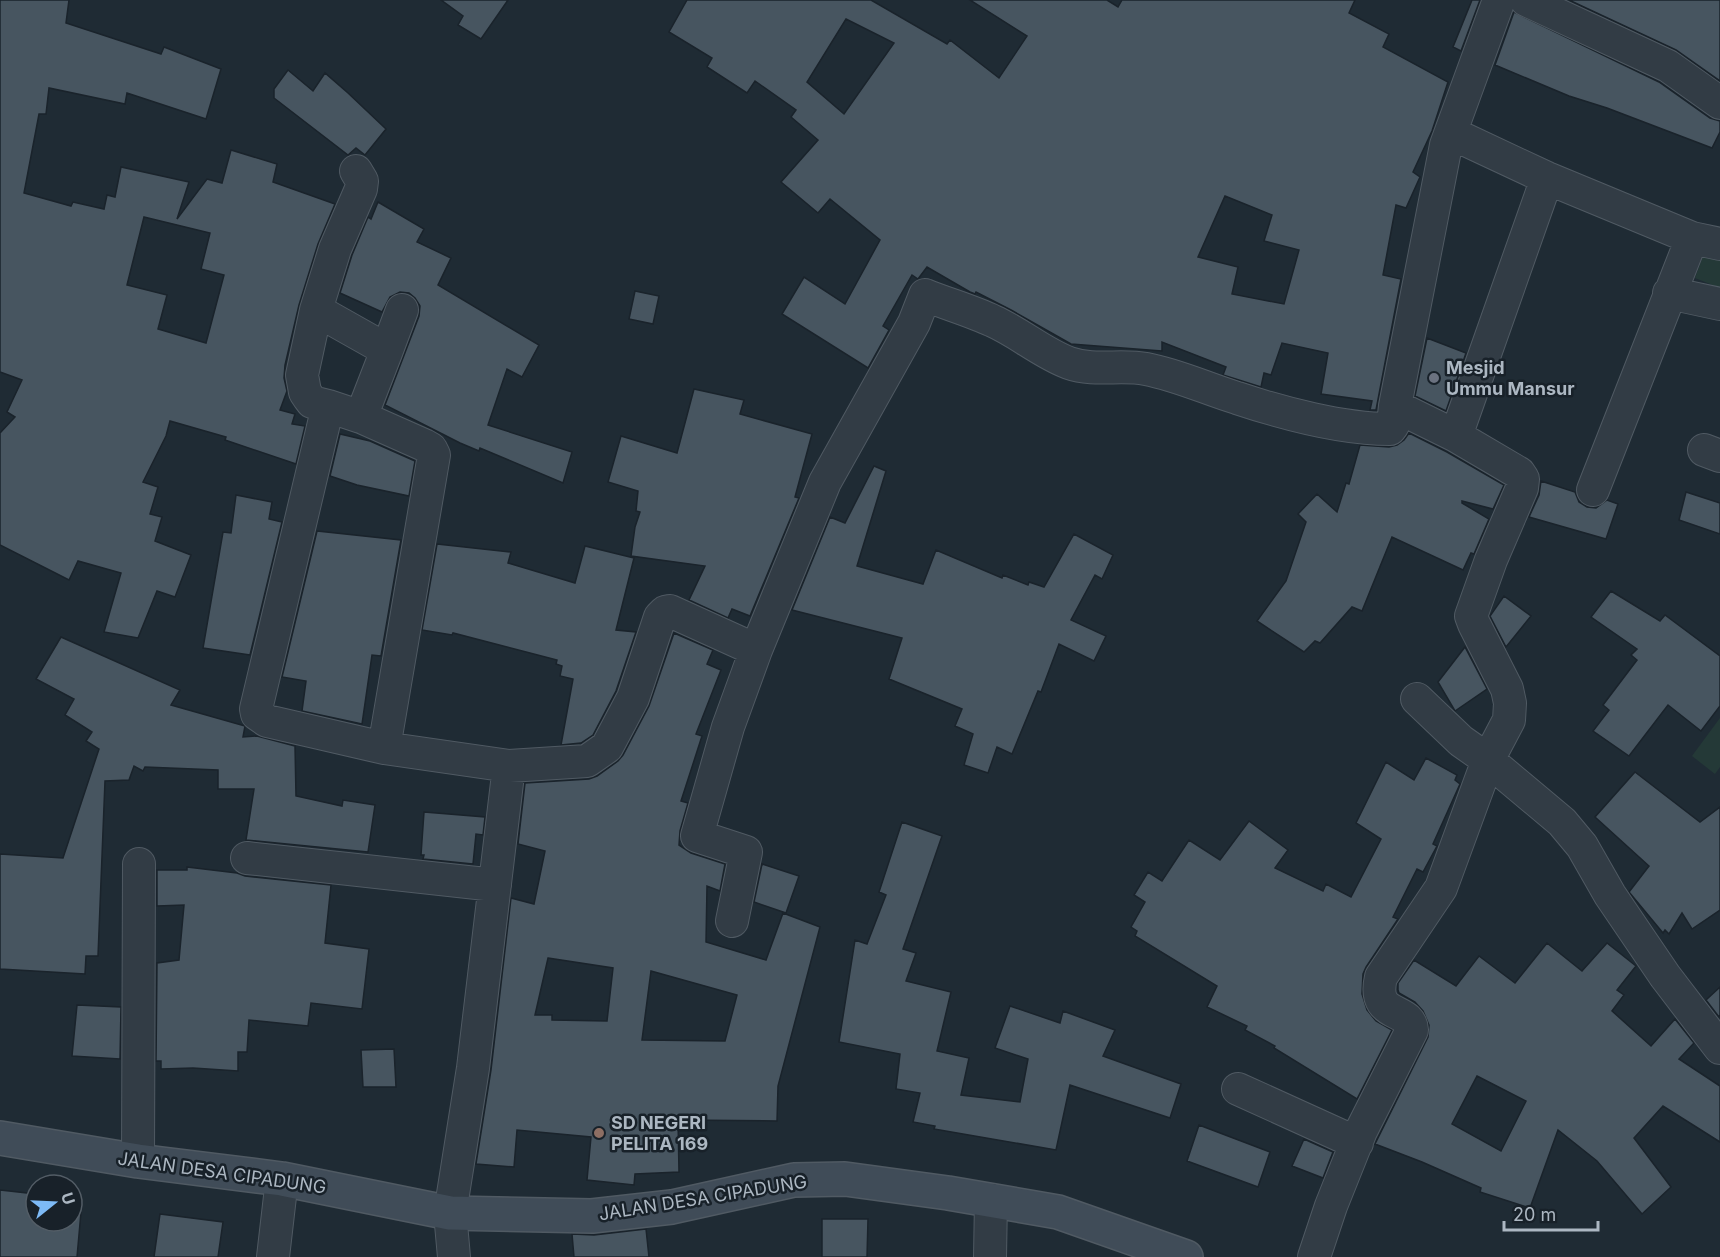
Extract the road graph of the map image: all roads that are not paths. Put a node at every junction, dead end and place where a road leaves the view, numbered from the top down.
1 (1499, 0) edge
2 (1526, 0) edge
3 (1720, 103) edge
4 (1451, 133) junction
5 (356, 171) dead end
6 (1547, 178) junction
7 (1706, 241) edge
8 (1670, 293) junction
9 (1720, 304) edge
10 (316, 310) junction
11 (402, 310) dead end
12 (387, 350) junction
13 (1395, 405) junction
14 (328, 406) junction
15 (361, 417) junction
16 (1456, 436) junction
17 (1593, 490) dead end
18 (756, 650) junction
19 (1417, 699) dead end
20 (384, 748) junction
21 (1488, 760) junction
22 (509, 766) junction
23 (247, 858) dead end
24 (139, 864) dead end
25 (495, 885) junction
26 (732, 921) dead end
27 (1720, 1048) edge
28 (1238, 1089) dead end
29 (0, 1138) edge
30 (1357, 1143) junction
31 (138, 1161) junction
32 (282, 1179) junction
33 (991, 1200) junction
34 (450, 1213) junction
35 (273, 1257) edge
36 (454, 1257) edge
37 (990, 1257) edge
38 (1186, 1257) edge
39 (1314, 1257) edge

1 - 4 street
2 - 3 street
4 - 6 street
4 - 13 street
5 - 10 street
6 - 7 street
6 - 16 street
7 - 8 street
8 - 9 street
8 - 17 street
10 - 12 street
10 - 14 street
11 - 12 street
12 - 15 street
13 - 16 street
13 - 18 street
14 - 15 street
14 - 20 street
15 - 20 street
16 - 21 street
18 - 22 street
18 - 26 street
19 - 21 street
20 - 22 street
21 - 27 street
21 - 30 street
22 - 25 street
23 - 25 street
24 - 31 street
25 - 34 street
28 - 30 street
29 - 31 street, JALAN DESA CIPADUNG
30 - 39 street
31 - 32 street, JALAN DESA CIPADUNG
32 - 34 street, JALAN DESA CIPADUNG
32 - 35 street
33 - 34 street, JALAN DESA CIPADUNG
33 - 37 street
33 - 38 street, JALAN DESA CIPADUNG
34 - 36 street

